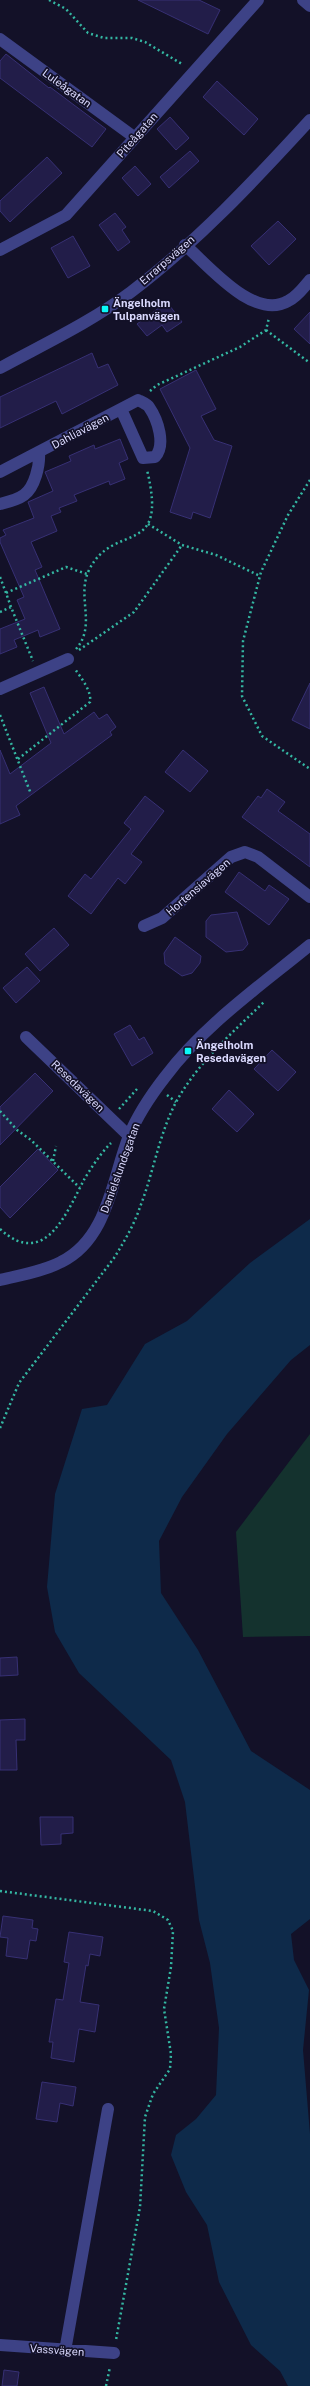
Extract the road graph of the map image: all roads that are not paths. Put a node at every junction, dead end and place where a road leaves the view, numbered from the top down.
1 (303, 0) edge
2 (252, 2) edge
3 (310, 6) edge
4 (0, 38) edge
5 (310, 120) edge
6 (134, 137) junction
7 (185, 245) junction
8 (0, 250) edge
9 (310, 280) edge
10 (0, 368) edge
11 (121, 409) junction
12 (39, 452) junction
13 (0, 472) edge
14 (0, 504) edge
15 (68, 659) road end
16 (0, 689) edge
17 (310, 897) edge
18 (144, 926) dead end
19 (310, 945) edge
20 (26, 1037) dead end
21 (129, 1136) junction
22 (0, 1280) edge
23 (108, 2109) dead end
24 (0, 2345) edge
25 (65, 2351) junction
26 (114, 2353) road end

1 - 3 street
2 - 6 street, Piteågatan
4 - 6 street, Luleågatan
5 - 7 street, Errarpsvägen
6 - 8 street, Piteågatan
7 - 9 street
7 - 10 street, Errarpsvägen
11 - 11 street, Dahliavägen
11 - 12 street, Dahliavägen
12 - 13 street, Dahliavägen
12 - 14 street, Dahliavägen
15 - 16 street
17 - 18 street, Hortensiavägen
19 - 21 street, Danielslundsgatan
20 - 21 street, Resedavägen
21 - 22 street, Danielslundsgatan
23 - 25 street
24 - 25 street, Vassvägen
25 - 26 street, Vassvägen

